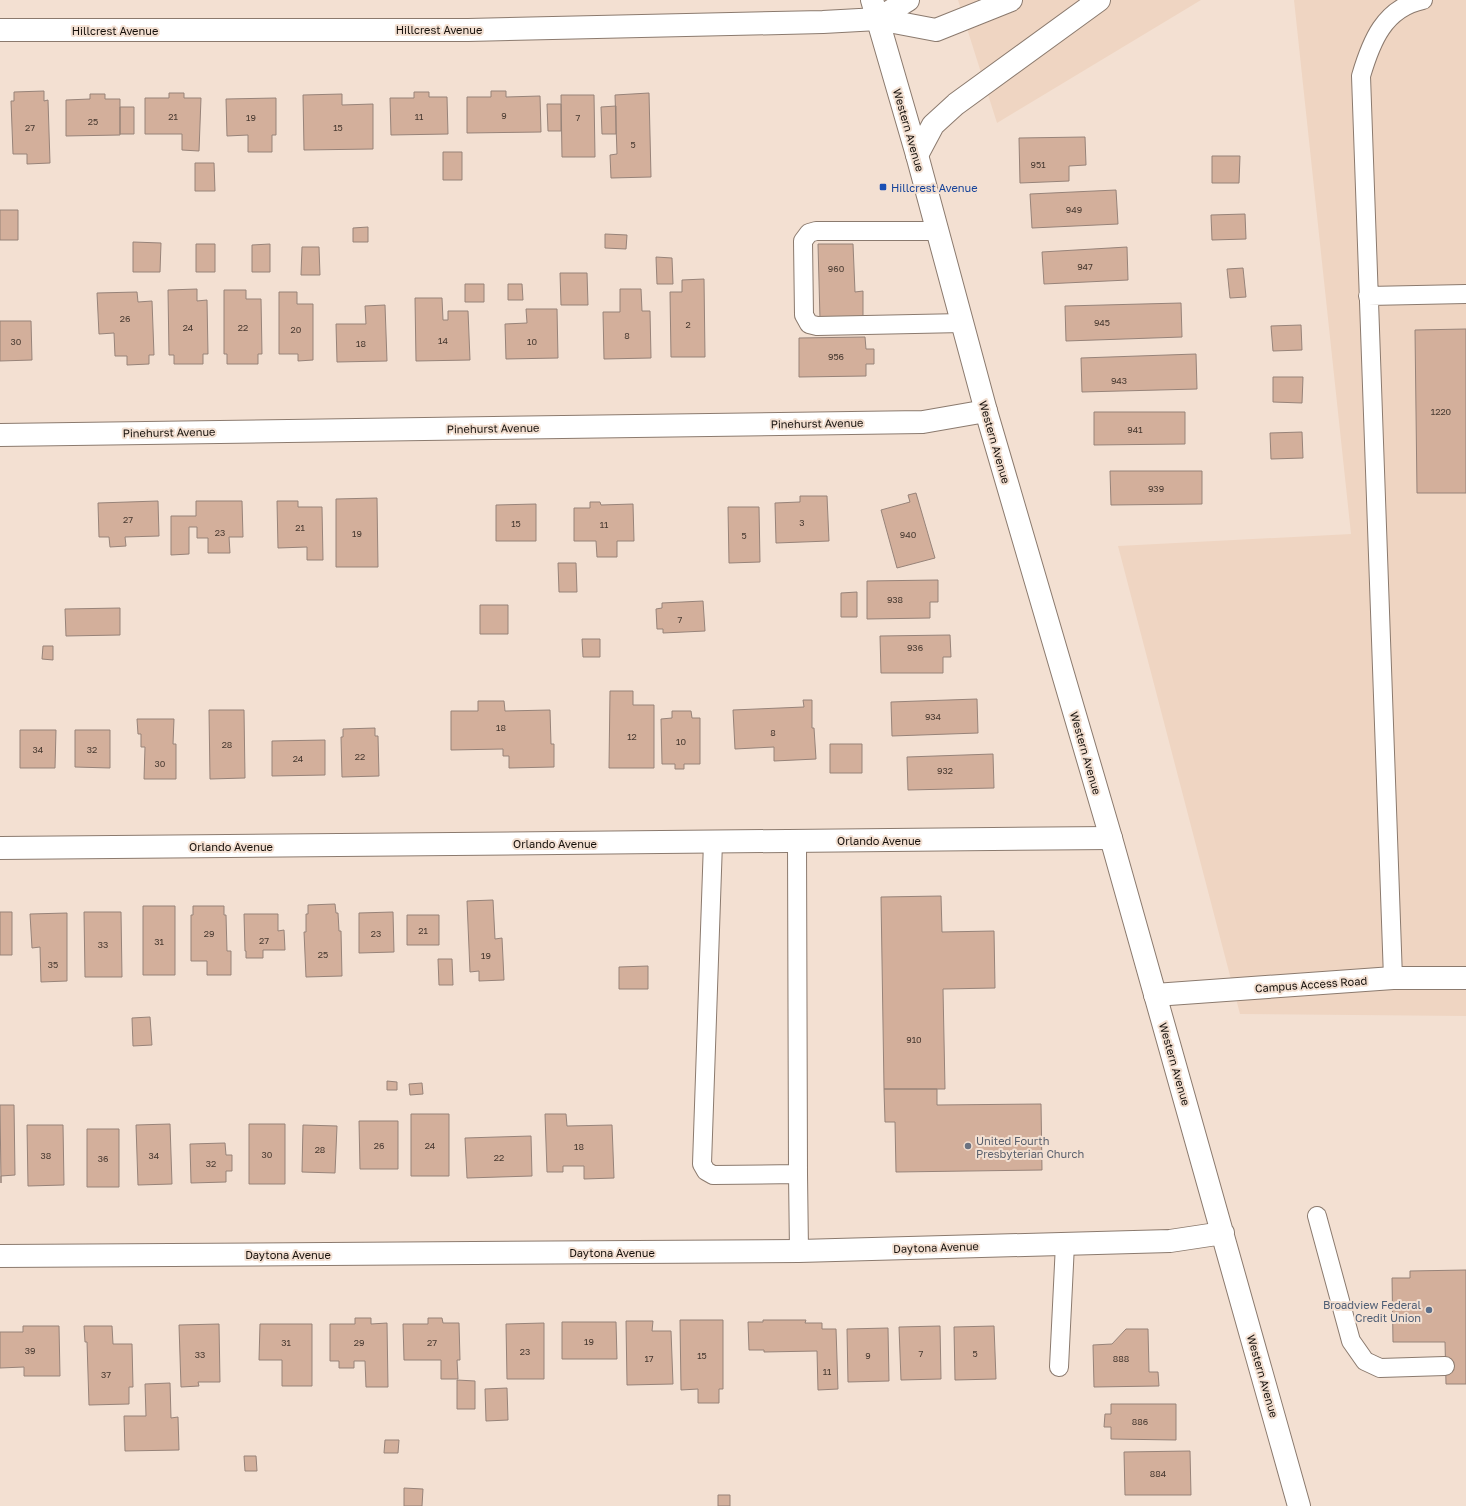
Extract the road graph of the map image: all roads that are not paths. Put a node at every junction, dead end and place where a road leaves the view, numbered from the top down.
1 (908, 0) edge
2 (1011, 0) edge
3 (1099, 0) edge
4 (1423, 0) edge
5 (875, 10) edge
6 (0, 30) edge
7 (917, 155) junction
8 (937, 231) junction
9 (1466, 294) edge
10 (1368, 296) junction
11 (963, 323) junction
12 (986, 411) junction
13 (0, 434) edge
14 (1111, 838) junction
15 (798, 841) junction
16 (713, 842) junction
17 (0, 848) edge
18 (1393, 978) junction
19 (1466, 978) edge
20 (1155, 995) junction
21 (798, 1174) junction
22 (1317, 1216) dead end
23 (1223, 1233) junction
24 (1065, 1244) junction
25 (799, 1251) junction
26 (0, 1256) edge
27 (1445, 1366) dead end
28 (1060, 1367) dead end
29 (1299, 1506) edge

1 - 5 street
2 - 5 street, Hillcrest Avenue
3 - 7 street
4 - 10 lane
5 - 6 street, Hillcrest Avenue
5 - 7 street, Western Avenue
7 - 8 street, Western Avenue
8 - 11 street, Western Avenue
8 - 11 lane
9 - 10 lane
10 - 18 lane
11 - 12 street, Western Avenue
12 - 13 street, Pinehurst Avenue
12 - 14 street, Western Avenue
14 - 15 street, Orlando Avenue
14 - 20 street, Western Avenue
15 - 16 street, Orlando Avenue
15 - 21 lane
16 - 17 street, Orlando Avenue
16 - 21 lane
18 - 19 street, Campus Access Road
18 - 20 street, Campus Access Road
20 - 23 street, Western Avenue
21 - 25 lane
22 - 27 lane
23 - 24 street, Daytona Avenue
23 - 29 street, Western Avenue
24 - 25 street, Daytona Avenue
24 - 28 lane
25 - 26 street, Daytona Avenue

